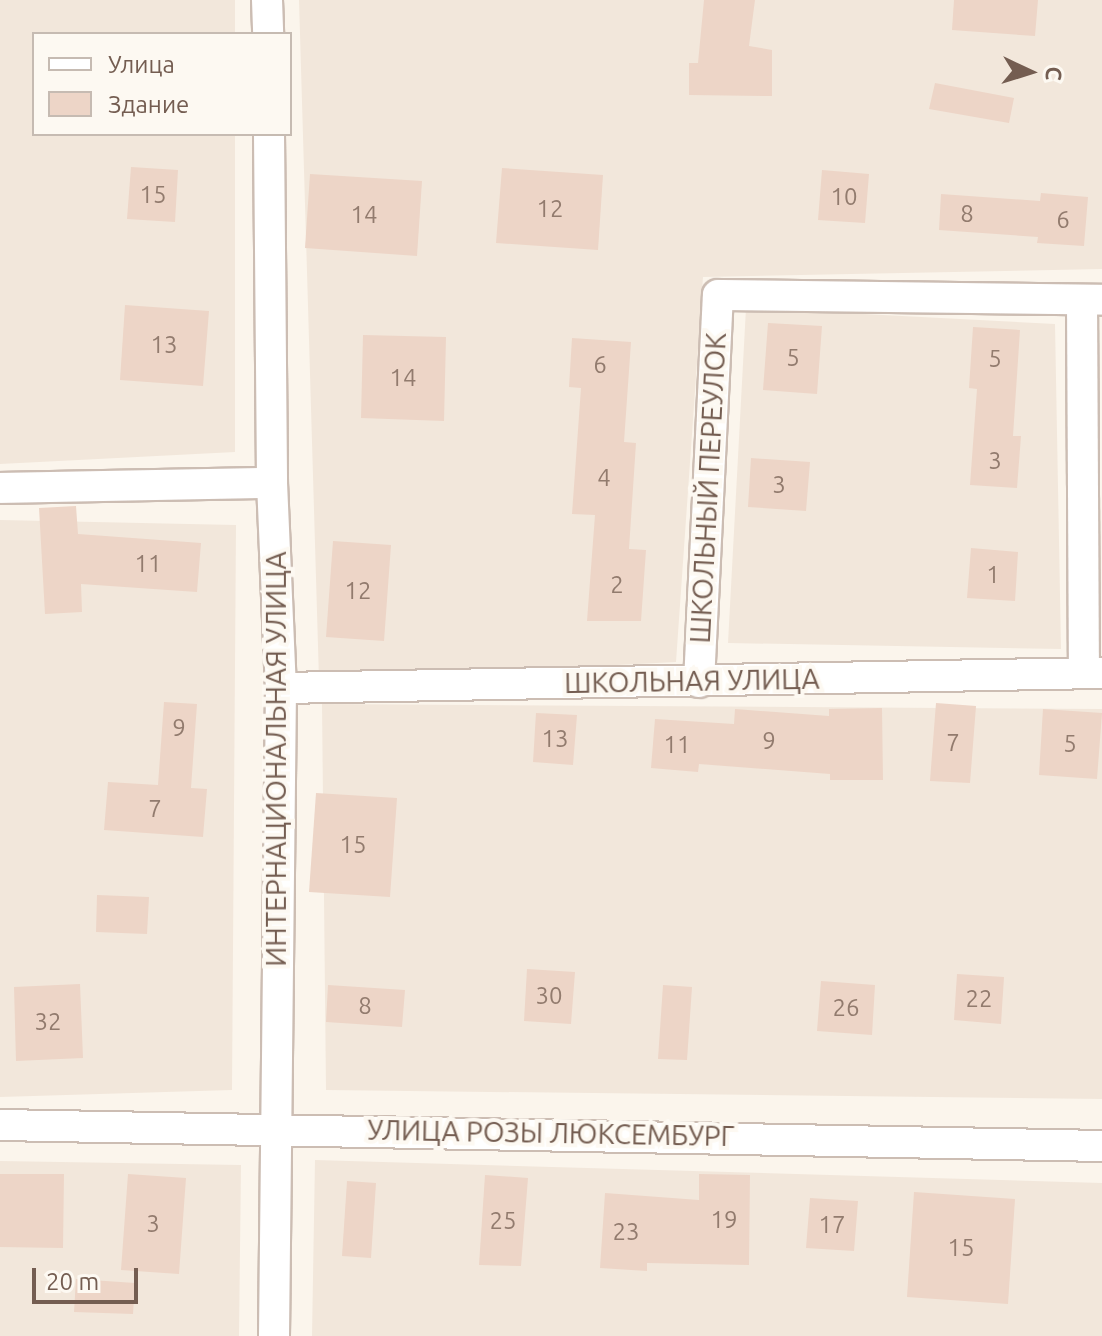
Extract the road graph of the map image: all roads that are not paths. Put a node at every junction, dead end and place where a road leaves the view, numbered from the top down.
1 (267, 0) edge
2 (268, 32) edge
3 (269, 136) edge
4 (1092, 300) edge
5 (272, 483) junction
6 (0, 488) edge
7 (1093, 673) edge
8 (699, 682) junction
9 (281, 688) junction
10 (0, 1125) edge
11 (276, 1126) junction
12 (1102, 1146) edge
13 (274, 1336) edge

1 - 2 street
3 - 5 street, ИНТЕРНАЦИОНАЛЬНАЯ УЛИЦА
4 - 7 street
4 - 8 street, ШКОЛЬНЫЙ ПЕРЕУЛОК
5 - 6 street
5 - 9 street, ИНТЕРНАЦИОНАЛЬНАЯ УЛИЦА
7 - 8 street, ШКОЛЬНАЯ УЛИЦА
8 - 9 street, ШКОЛЬНАЯ УЛИЦА
9 - 11 street, ИНТЕРНАЦИОНАЛЬНАЯ УЛИЦА
10 - 11 street, УЛИЦА РОЗЫ ЛЮКСЕМБУРГ
11 - 12 street, УЛИЦА РОЗЫ ЛЮКСЕМБУРГ
11 - 13 street, ИНТЕРНАЦИОНАЛЬНАЯ УЛИЦА

